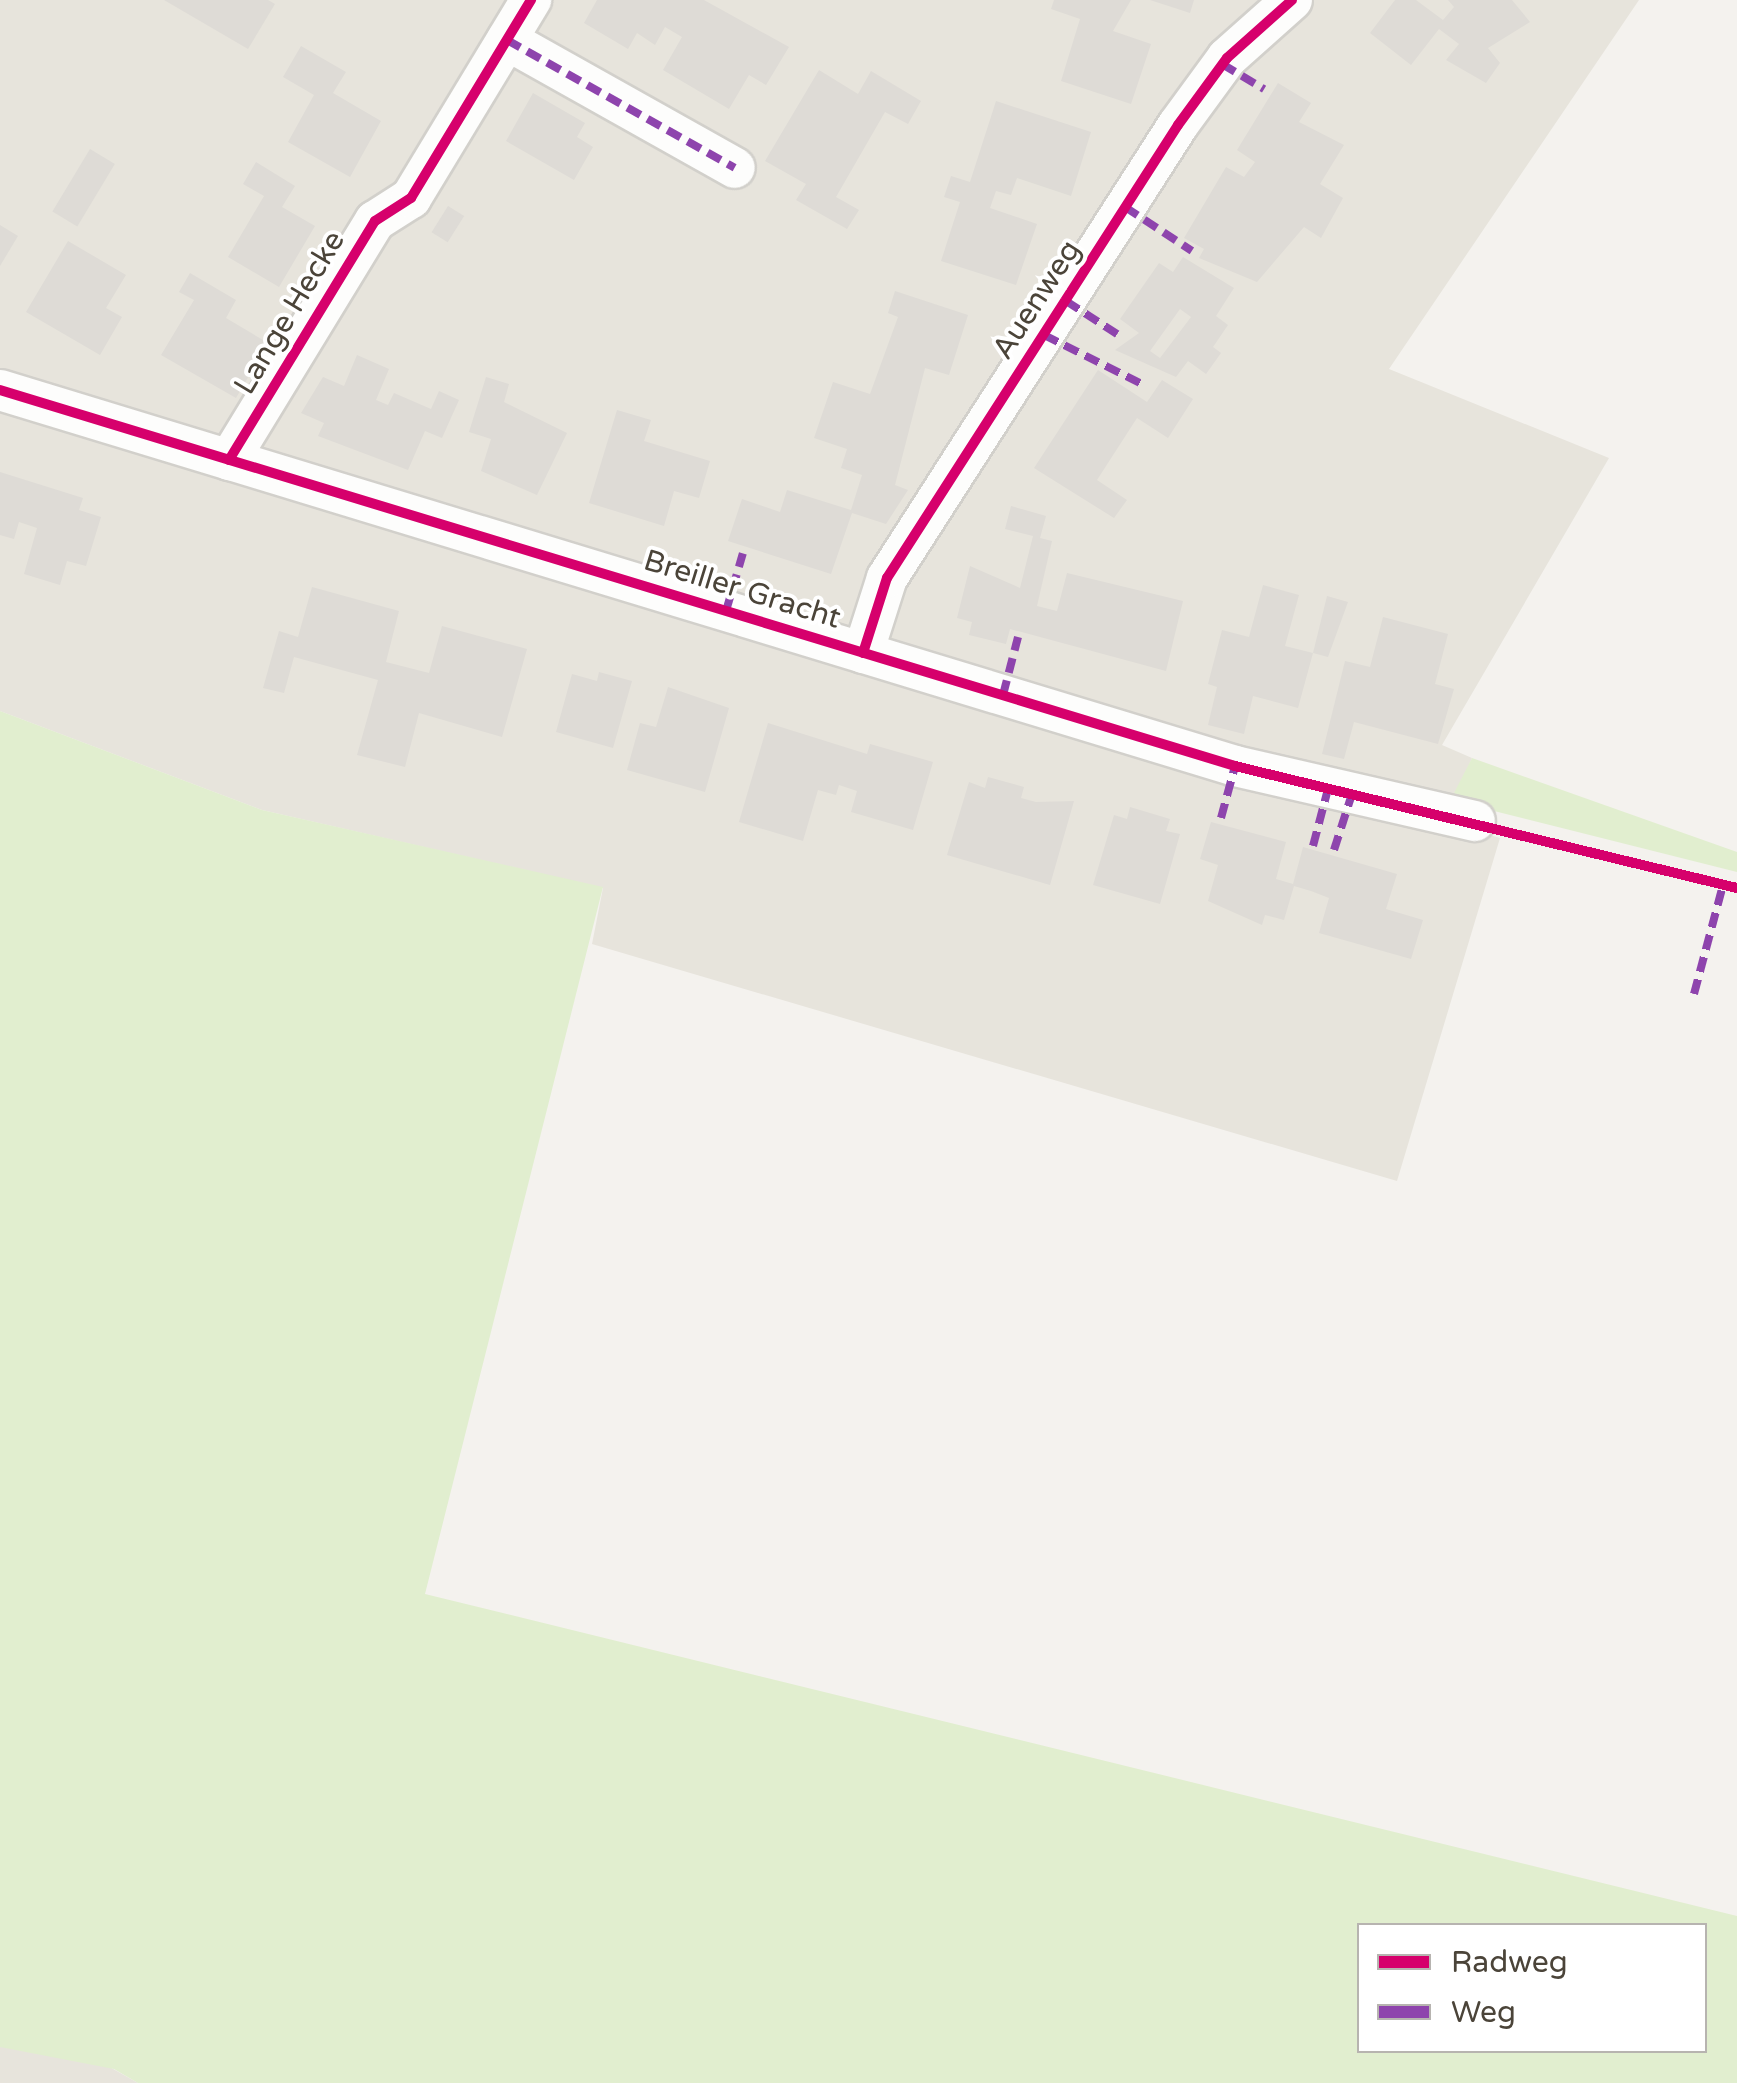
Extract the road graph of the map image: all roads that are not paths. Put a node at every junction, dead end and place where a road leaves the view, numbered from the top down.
1 (532, 0) edge
2 (1292, 0) edge
3 (508, 40) junction
4 (734, 168) dead end
5 (0, 390) edge
6 (229, 460) junction
7 (862, 653) junction
8 (1475, 821) dead end

1 - 3 street, Lange Hecke
2 - 7 street, Auenweg
3 - 4 street
3 - 6 street, Lange Hecke
5 - 6 street, Breiller Gracht
6 - 7 street, Breiller Gracht
7 - 8 street, Breiller Gracht

